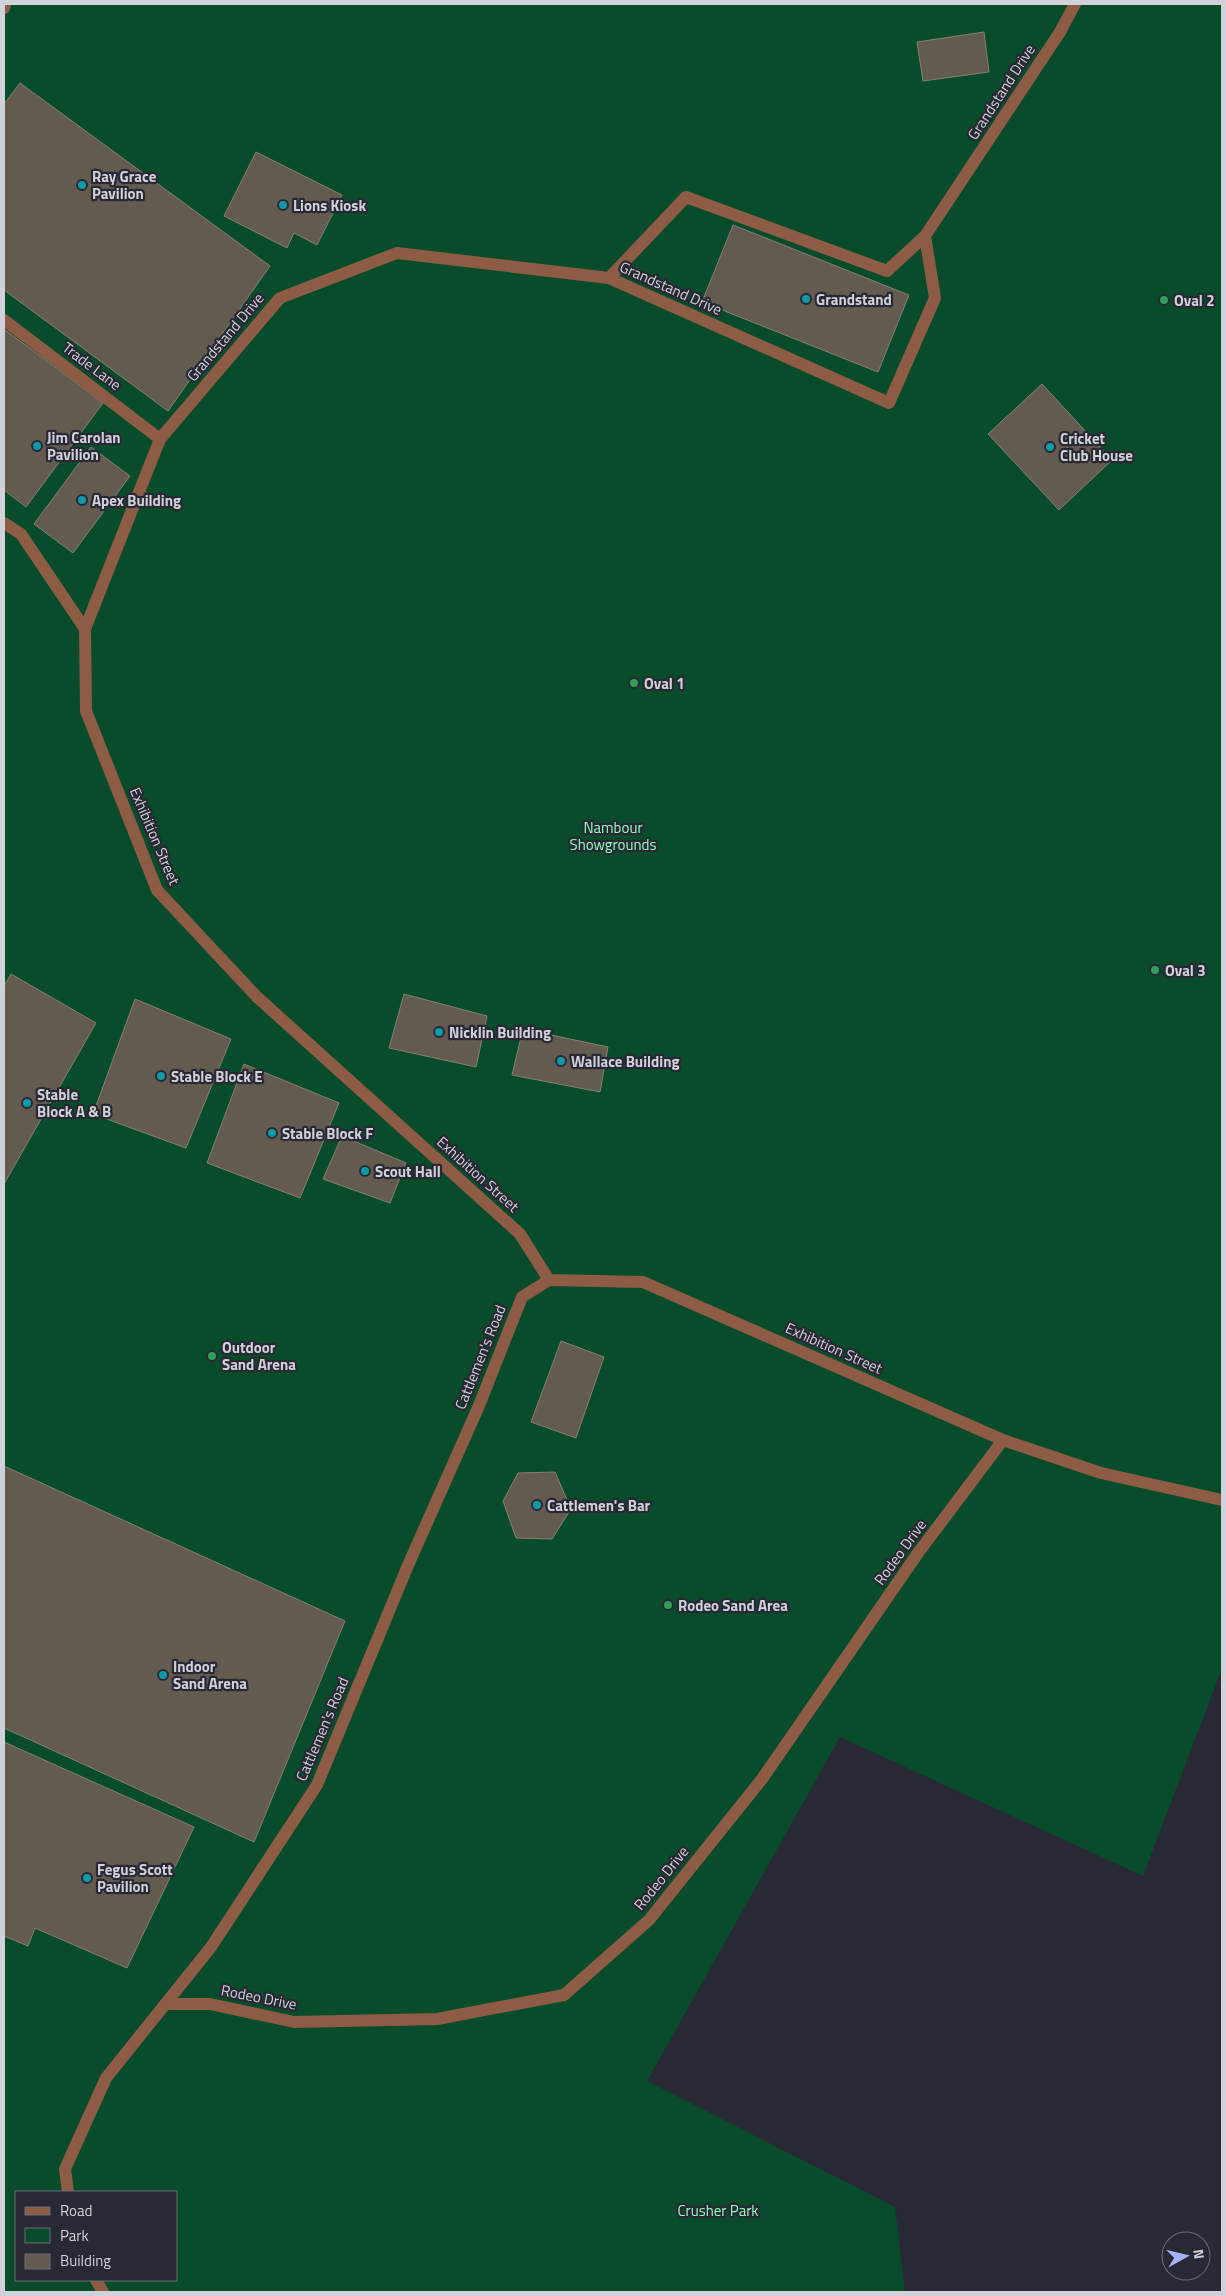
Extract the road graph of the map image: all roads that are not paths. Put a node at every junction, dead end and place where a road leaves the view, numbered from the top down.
1 (5, 4) edge
2 (1075, 4) edge
3 (4, 8) edge
4 (925, 236) junction
5 (610, 278) junction
6 (4, 320) edge
7 (160, 439) junction
8 (4, 523) edge
9 (85, 629) junction
10 (550, 1280) junction
11 (1003, 1440) junction
12 (1222, 1500) edge
13 (165, 2004) junction
14 (68, 2191) edge
15 (97, 2281) edge
16 (103, 2292) edge

1 - 3 street
2 - 4 street, Grandstand Drive
4 - 5 street
4 - 5 street, Grandstand Drive
5 - 7 street, Grandstand Drive
6 - 7 street, Trade Lane
7 - 9 street, Grandstand Drive
8 - 9 street
9 - 10 street, Exhibition Street
10 - 11 street, Exhibition Street
10 - 13 street, Cattlemen's Road
11 - 12 street, Exhibition Street
11 - 13 street, Rodeo Drive
13 - 14 street, Cattlemen's Road
15 - 16 street

